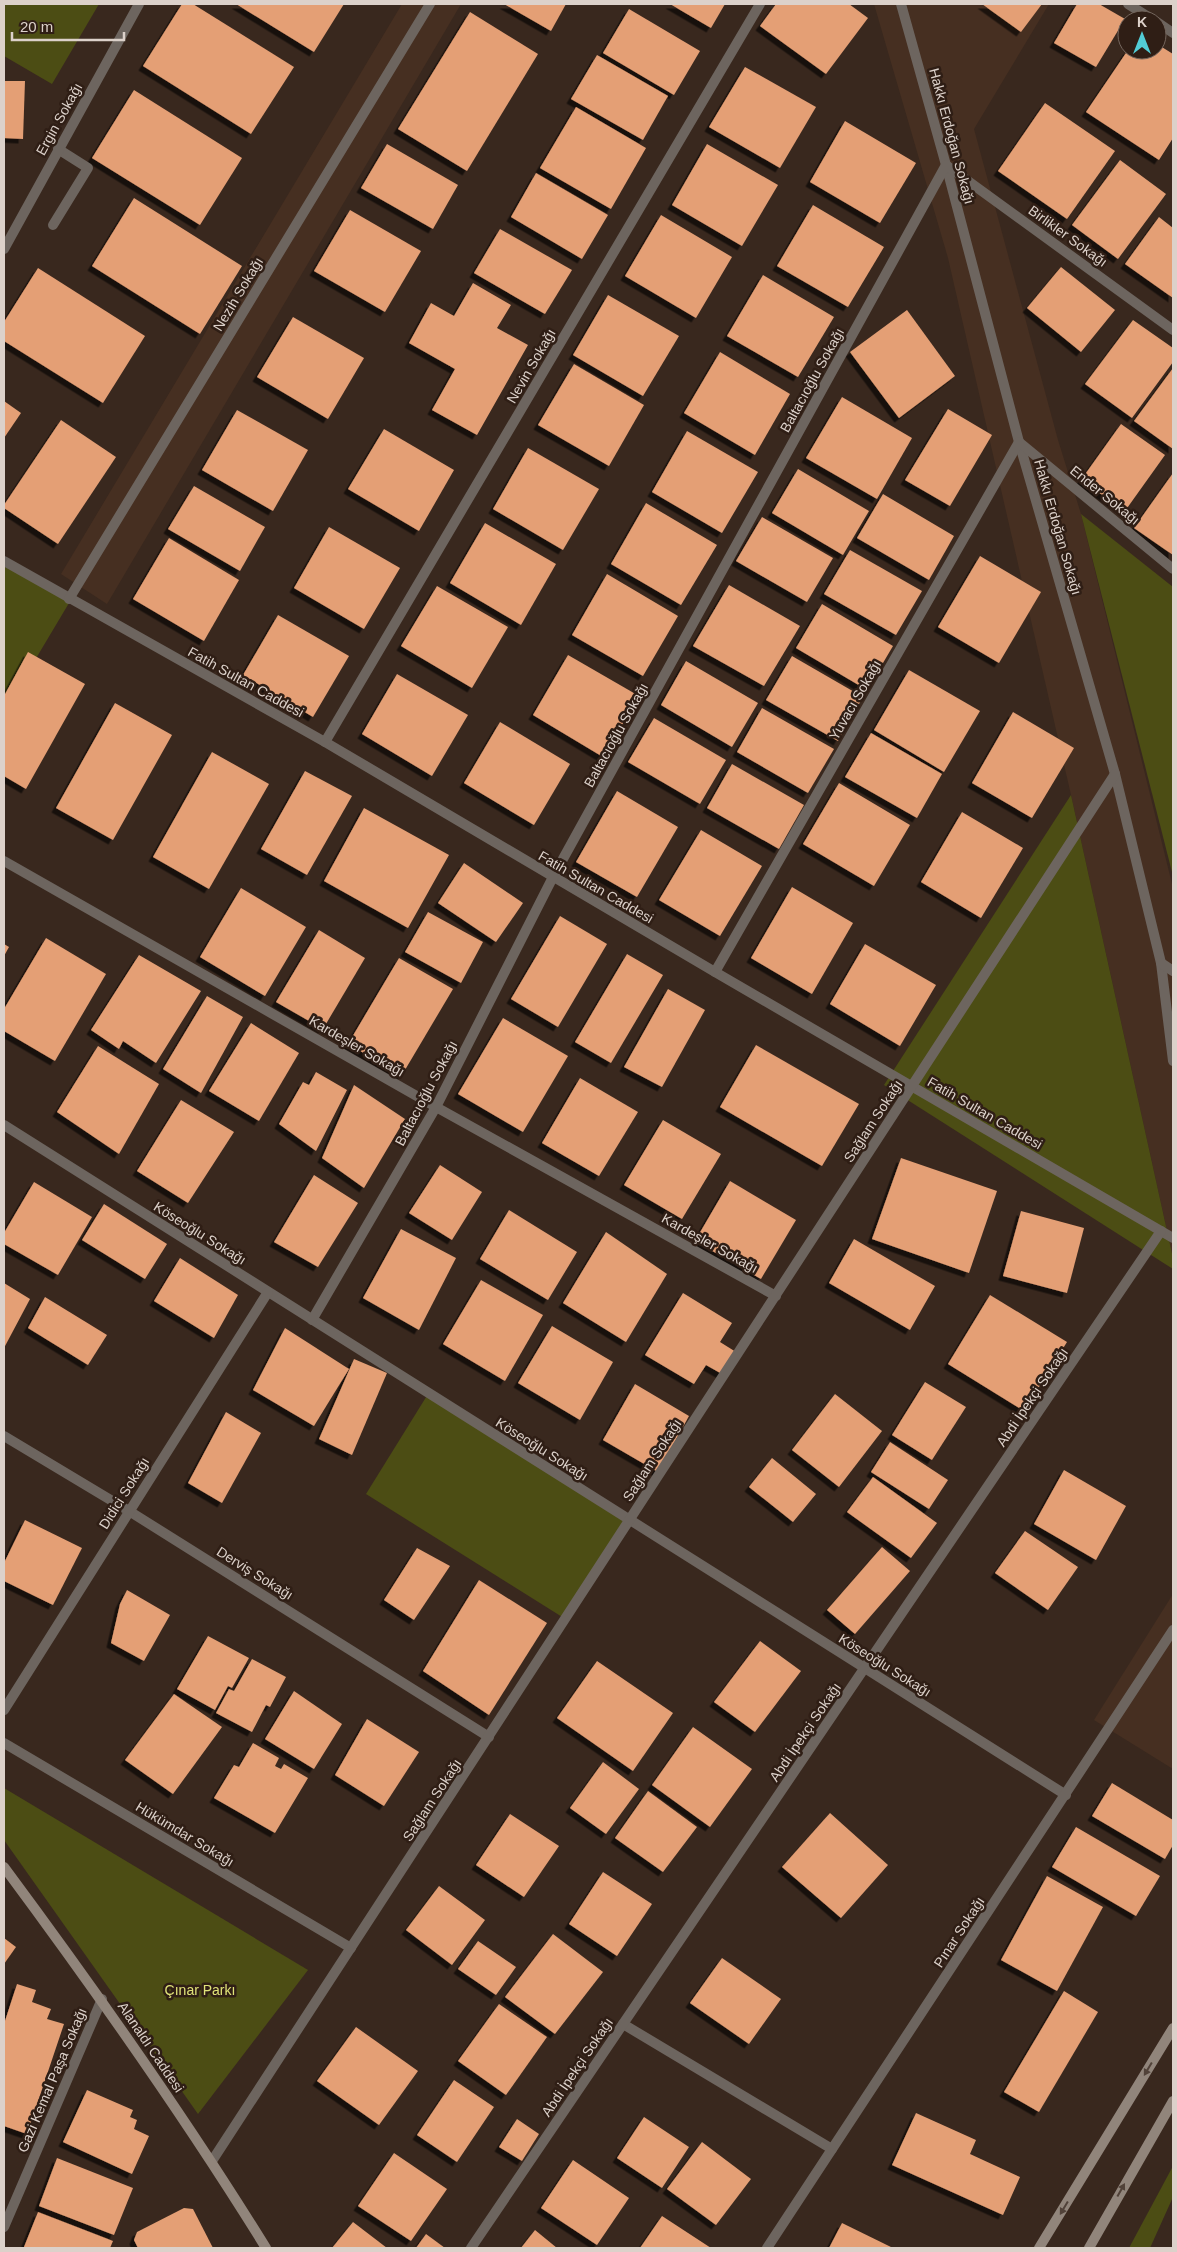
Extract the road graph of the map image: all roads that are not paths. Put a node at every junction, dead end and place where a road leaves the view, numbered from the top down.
1 (139, 4) edge
2 (430, 4) edge
3 (760, 4) edge
4 (901, 4) edge
5 (58, 150) junction
6 (946, 164) junction
7 (53, 226) dead end
8 (4, 249) edge
9 (1173, 330) edge
10 (1019, 442) junction
11 (4, 560) edge
12 (1173, 568) edge
13 (69, 599) junction
14 (325, 742) junction
15 (1115, 774) junction
16 (4, 861) edge
17 (553, 878) junction
18 (1160, 963) junction
19 (1173, 971) edge
20 (715, 972) junction
21 (1173, 1061) edge
22 (912, 1087) junction
23 (436, 1107) junction
24 (4, 1125) edge
25 (1161, 1231) junction
26 (1173, 1238) edge
27 (268, 1292) junction
28 (776, 1296) junction
29 (312, 1320) junction
30 (4, 1436) edge
31 (129, 1511) junction
32 (630, 1520) junction
33 (1173, 1630) edge
34 (865, 1668) junction
35 (4, 1710) edge
36 (489, 1737) junction
37 (4, 1743) edge
38 (1066, 1795) junction
39 (4, 1867) edge
40 (351, 1948) junction
41 (102, 1999) junction
42 (624, 2024) junction
43 (1173, 2028) edge
44 (1173, 2101) edge
45 (832, 2149) junction
46 (212, 2161) junction
47 (4, 2227) edge
48 (266, 2248) edge
49 (471, 2248) edge
50 (766, 2248) edge
51 (1040, 2248) edge
52 (1089, 2248) edge

1 - 5 street, Ergin Sokağı
2 - 13 street, Nezih Sokağı
3 - 14 street, Nevin Sokağı
4 - 6 street, Hakkı Erdoğan Sokağı
5 - 7 street
5 - 8 street, Ergin Sokağı
6 - 9 street, Birlikler Sokağı
6 - 10 street, Hakkı Erdoğan Sokağı
6 - 17 street, Baltacıoğlu Sokağı
10 - 12 street, Ender Sokağı
10 - 15 street, Hakkı Erdoğan Sokağı
10 - 20 street, Yuvacı Sokağı
11 - 13 street, Fatih Sultan Caddesi
13 - 14 street, Fatih Sultan Caddesi
14 - 17 street, Fatih Sultan Caddesi
15 - 18 street, Hakkı Erdoğan Sokağı
15 - 22 street, Sağlam Sokağı
16 - 23 street, Kardeşler Sokağı
17 - 20 street, Fatih Sultan Caddesi
17 - 23 street, Baltacıoğlu Sokağı
18 - 19 street
18 - 21 street, Hakkı Erdoğan Sokağı
20 - 22 street, Fatih Sultan Caddesi
22 - 25 street, Fatih Sultan Caddesi
22 - 28 street, Sağlam Sokağı
23 - 28 street, Kardeşler Sokağı
23 - 29 street, Baltacıoğlu Sokağı
24 - 27 street, Köseoğlu Sokağı
25 - 26 street, Fatih Sultan Caddesi
25 - 34 street, Abdi İpekçi Sokağı
27 - 29 street, Köseoğlu Sokağı
27 - 31 street, Didici Sokağı
28 - 32 street, Sağlam Sokağı
29 - 32 street, Köseoğlu Sokağı
30 - 31 street, Derviş Sokağı
31 - 35 street, Didici Sokağı
31 - 36 street, Derviş Sokağı
32 - 34 street, Köseoğlu Sokağı
32 - 36 street, Sağlam Sokağı
33 - 38 street, Pınar Sokağı
34 - 38 street, Köseoğlu Sokağı
34 - 42 street, Abdi İpekçi Sokağı
36 - 40 street, Sağlam Sokağı
37 - 40 street, Hükümdar Sokağı
38 - 45 street, Pınar Sokağı
39 - 41 street, Alanaldı Caddesi
40 - 46 street, Sağlam Sokağı
41 - 46 street, Alanaldı Caddesi
41 - 47 street, Gazi Kemal Paşa Sokağı
42 - 45 street
42 - 49 street, Abdi İpekçi Sokağı
43 -> 51 street
52 -> 44 street
45 - 50 street, Pınar Sokağı
46 - 48 street, Alanaldı Caddesi

